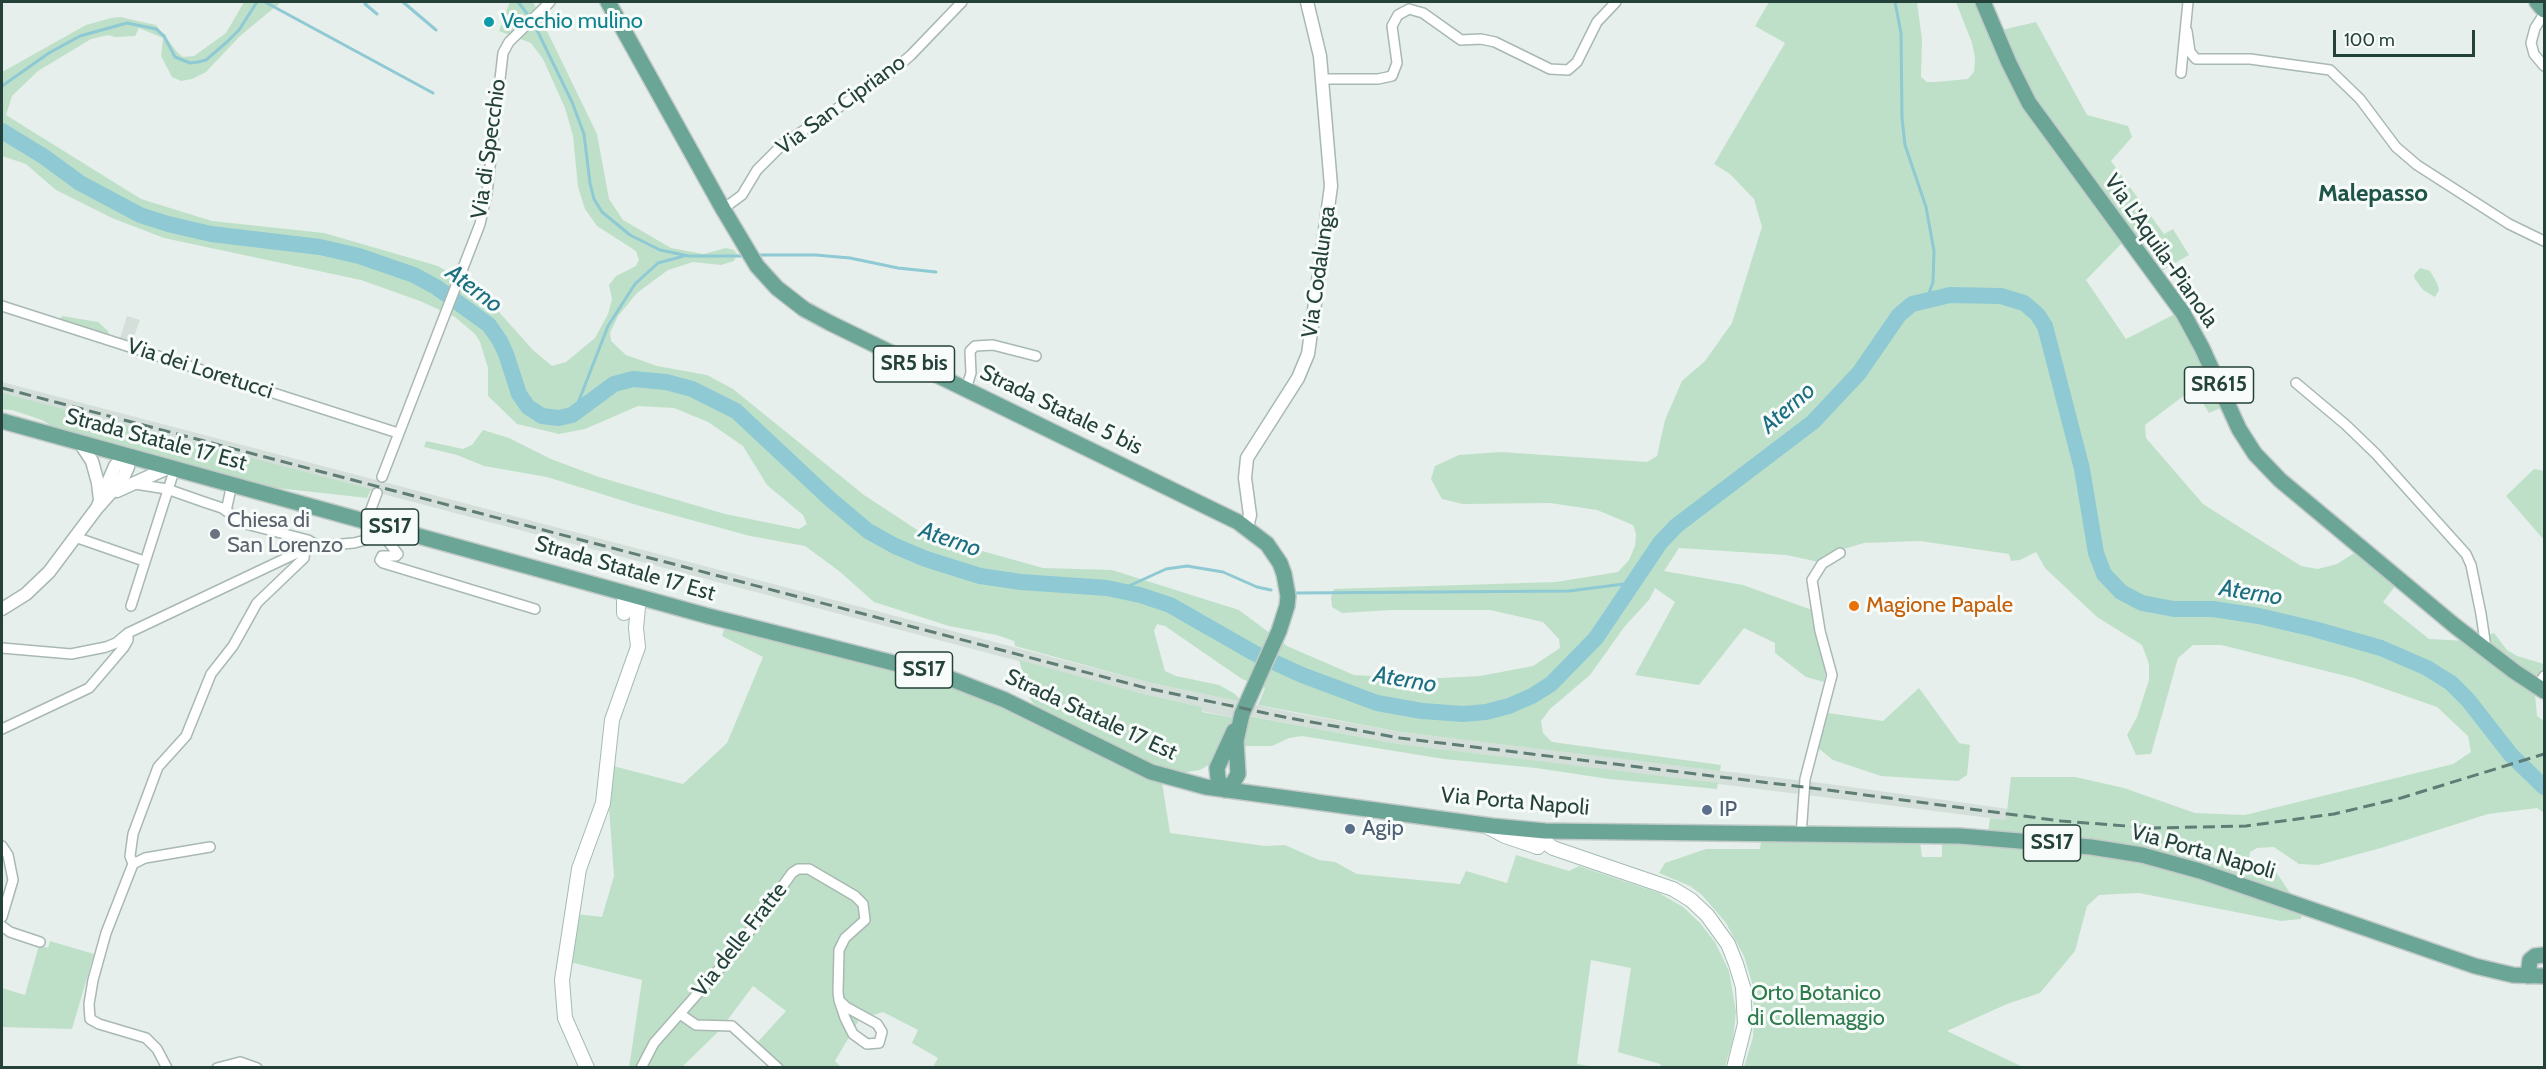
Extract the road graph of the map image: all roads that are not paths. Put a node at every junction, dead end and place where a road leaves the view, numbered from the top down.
1 (550, 2) edge
2 (608, 2) edge
3 (962, 2) edge
4 (1307, 2) edge
5 (1616, 2) edge
6 (1983, 2) edge
7 (2188, 2) edge
8 (2537, 2) edge
9 (2544, 12) edge
10 (2187, 31) junction
11 (2544, 66) edge
12 (2181, 73) dead end
13 (1323, 79) junction
14 (723, 209) junction
15 (2544, 241) edge
16 (2, 306) edge
17 (1036, 356) dead end
18 (2296, 383) dead end
19 (966, 389) junction
20 (2, 421) edge
21 (398, 433) junction
22 (80, 443) junction
23 (126, 455) junction
24 (173, 468) junction
25 (382, 477) dead end
26 (130, 484) junction
27 (232, 484) junction
28 (167, 489) junction
29 (376, 493) dead end
30 (101, 502) junction
31 (225, 511) junction
32 (367, 520) junction
33 (1247, 527) junction
34 (385, 530) junction
35 (75, 537) junction
36 (318, 546) junction
37 (305, 550) junction
38 (1840, 553) dead end
39 (144, 561) junction
40 (605, 586) junction
41 (634, 595) junction
42 (658, 602) junction
43 (131, 606) dead end
44 (2, 609) edge
45 (535, 609) dead end
46 (631, 615) junction
47 (128, 633) junction
48 (2, 648) edge
49 (2484, 648) junction
50 (1256, 679) junction
51 (2542, 685) edge
52 (2, 729) edge
53 (1221, 759) junction
54 (1238, 763) junction
55 (1176, 779) junction
56 (1225, 790) junction
57 (1270, 796) junction
58 (1485, 825) junction
59 (1802, 836) junction
60 (1547, 841) junction
61 (2, 846) edge
62 (210, 847) dead end
63 (133, 864) junction
64 (2, 917) edge
65 (2, 926) edge
66 (40, 942) dead end
67 (2544, 955) edge
68 (2528, 976) junction
69 (2544, 976) edge
70 (839, 1000) junction
71 (680, 1014) junction
72 (167, 1068) edge
73 (217, 1068) edge
74 (257, 1068) edge
75 (587, 1068) edge
76 (640, 1068) edge
77 (778, 1068) edge
78 (1734, 1068) edge

1 - 21 street, Via di Specchio
2 - 14 main road, Strada Statale 5 bis / SR5 bis
3 - 14 street, Via San Cipriano
4 - 13 street, Via Codalunga
5 - 13 street
6 - 49 main road, Via L'Aquila-Pianola / SR615
7 - 10 street
8 - 9 main road
9 - 11 street
10 - 12 street
10 - 15 street
13 - 33 street, Via Codalunga
14 - 19 main road, Strada Statale 5 bis / SR5 bis
16 - 21 street, Via dei Loretucci
17 - 19 street
18 - 49 street
19 - 33 main road, Strada Statale 5 bis / SR5 bis
20 - 22 main road, Strada Statale 17 Est / SS17
21 - 25 street, Via di Specchio
22 - 23 main road, Strada Statale 17 Est / SS17
22 - 30 street
23 - 24 main road, Strada Statale 17 Est / SS17
23 - 30 street
24 - 26 street
24 - 27 main road, Strada Statale 17 Est / SS17
24 - 28 street
26 - 28 street
26 - 30 street
27 - 31 street
27 - 32 main road, Strada Statale 17 Est / SS17
28 - 31 street
28 - 39 street
29 - 32 street
30 - 35 street
31 - 36 street
32 - 34 main road, Strada Statale 17 Est / SS17
33 - 50 main road, Strada Statale 5 bis / SR5 bis
34 - 36 street
34 - 40 main road, Strada Statale 17 Est / SS17
34 - 45 street
35 - 39 street
35 - 44 street
36 - 37 street
37 - 47 street
37 - 63 street
38 - 59 street
39 - 43 street
40 - 41 main road, Strada Statale 17 Est / SS17
40 - 46 main road
41 - 42 main road, Strada Statale 17 Est / SS17
41 - 46 main road
42 - 46 main road
42 - 55 main road, Strada Statale 17 Est / SS17
46 - 75 main road
47 - 48 street
47 - 52 street
49 - 51 main road, Via L'Aquila-Pianola / SR615
50 - 53 main road, Strada Statale 5 bis / SR5 bis
50 - 54 main road, Strada Statale 5 bis / SR5 bis
53 - 55 main road
53 - 56 main road, Strada Statale 5 bis / SR5 bis
54 - 56 main road, Strada Statale 5 bis / SR5 bis
54 - 57 main road
55 - 56 main road, Strada Statale 17 Est / SS17
56 - 57 main road, Via Porta Napoli / SS17
57 - 58 main road, Via Porta Napoli / SS17
58 - 60 main road
58 - 60 main road, Via Porta Napoli / SS17
59 - 60 main road, Via Porta Napoli / SS17
59 - 68 main road, Via Porta Napoli / SS17
60 - 78 main road
61 - 64 street
62 - 63 street
63 - 72 street
65 - 66 street
67 - 68 main road
68 - 69 main road, Via Porta Napoli / SS17
70 - 70 street, Via delle Fratte
70 - 71 street, Via delle Fratte
71 - 76 street, Via delle Fratte
71 - 77 street, Via delle Fratte
73 - 74 street

